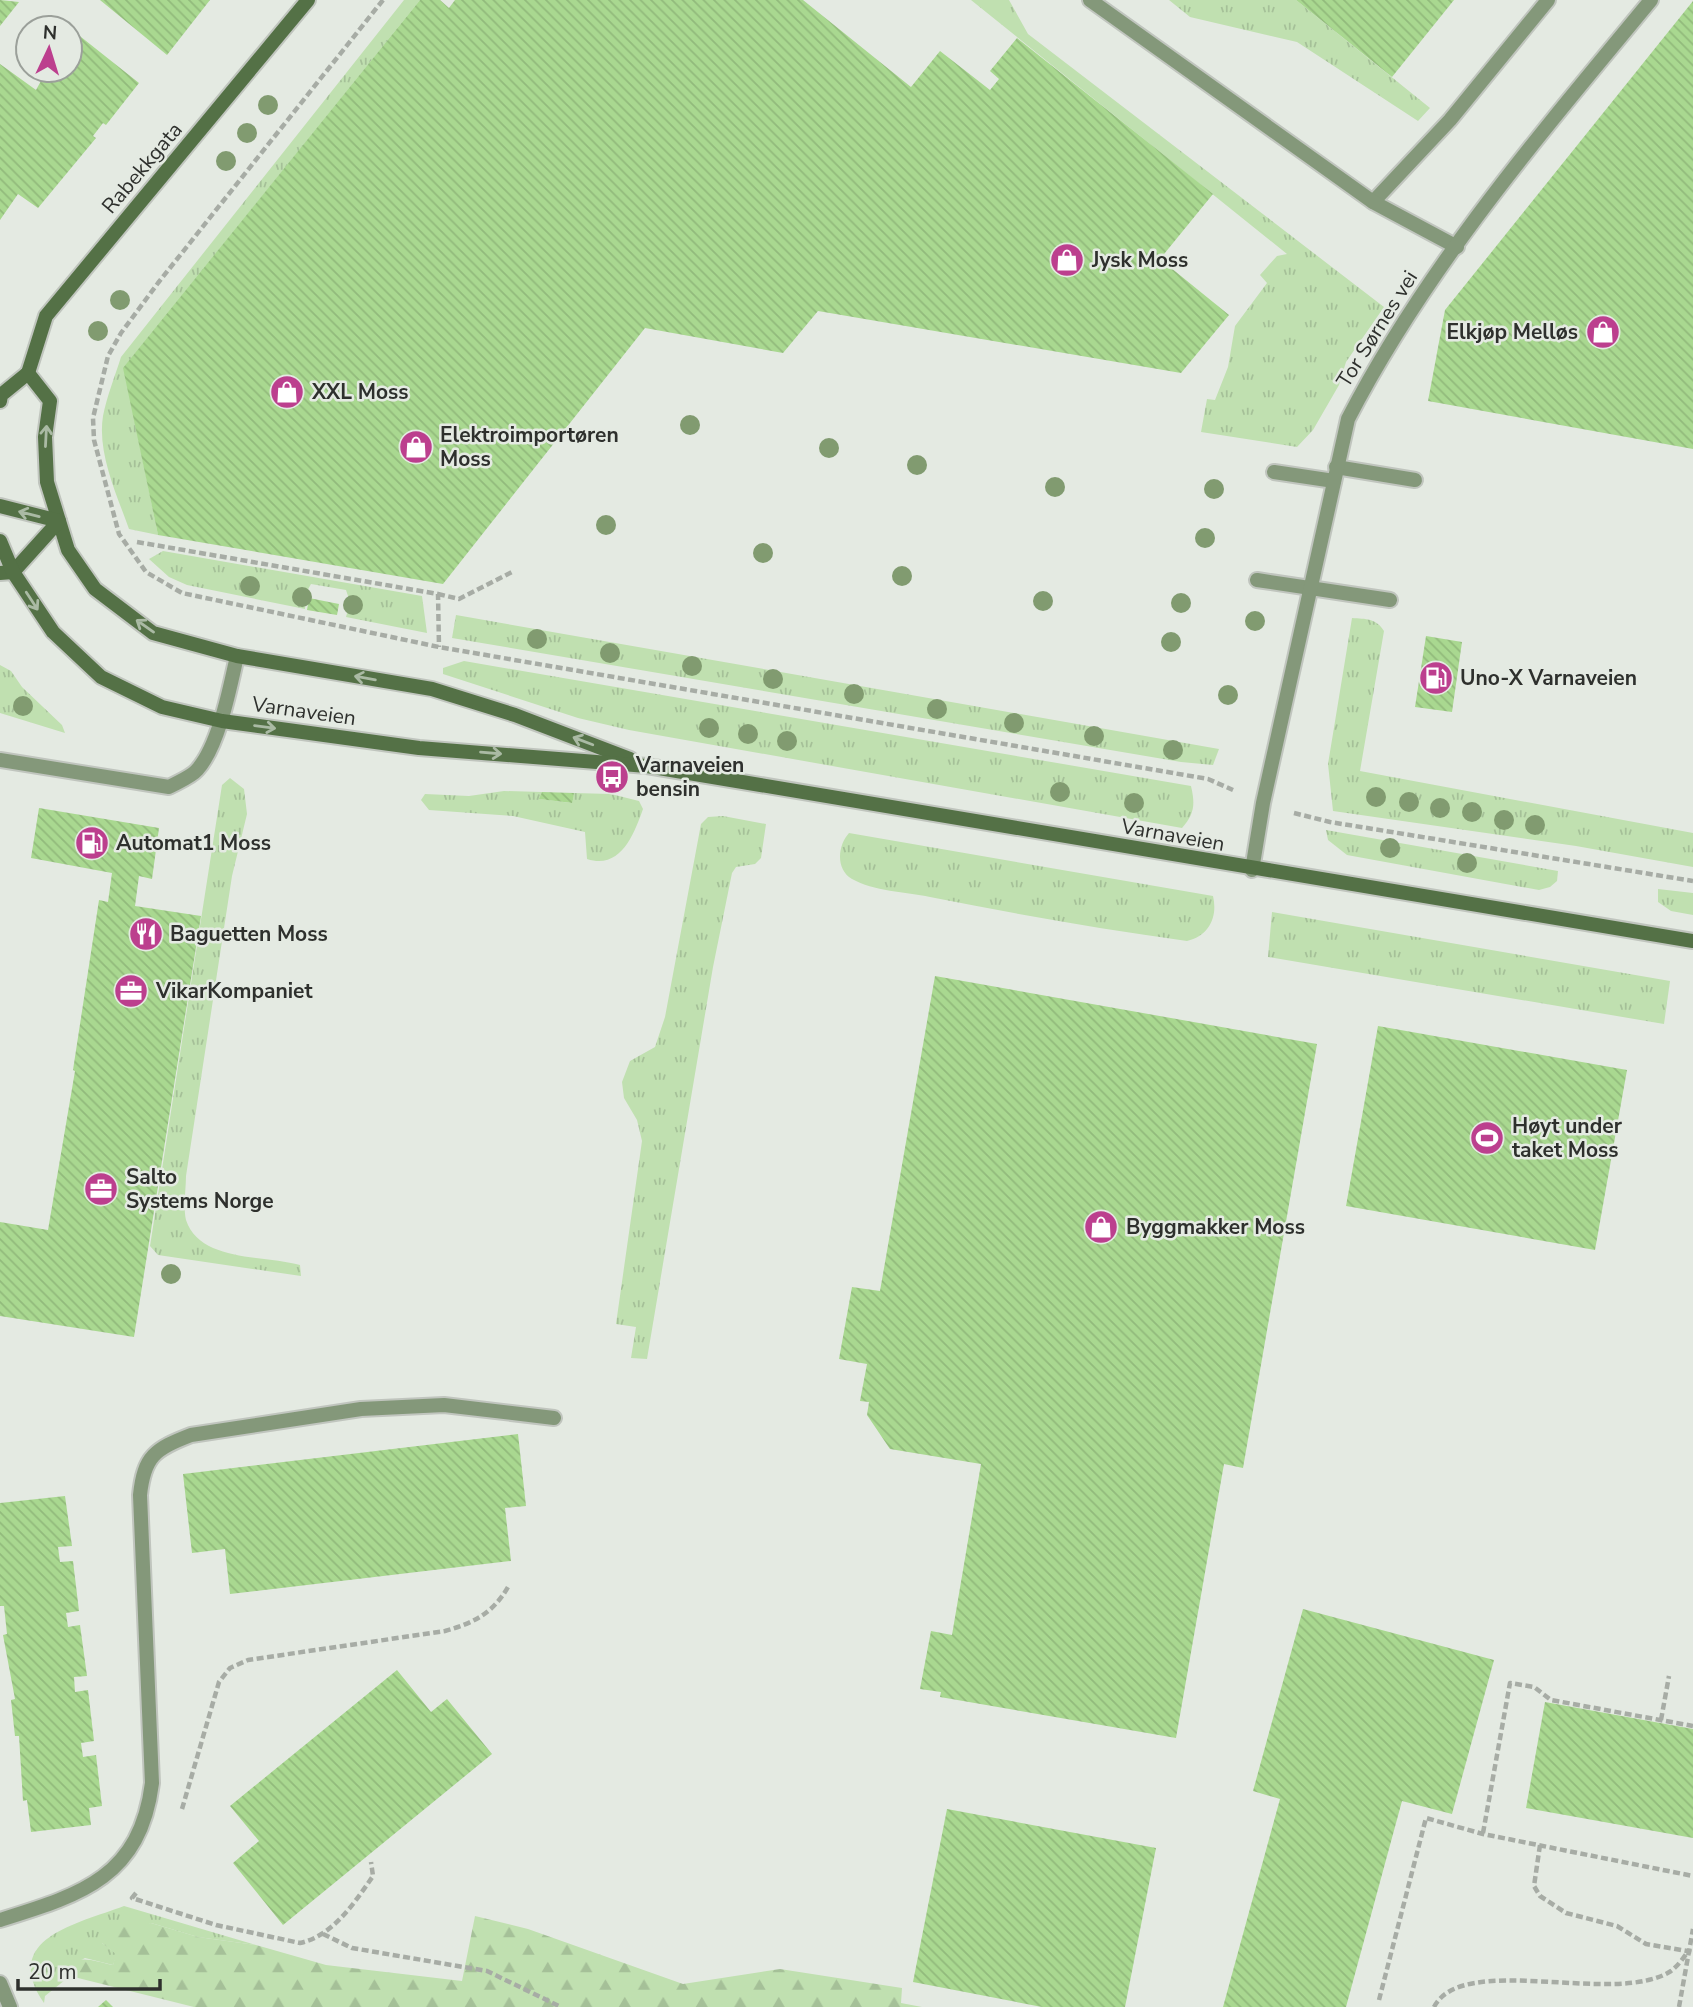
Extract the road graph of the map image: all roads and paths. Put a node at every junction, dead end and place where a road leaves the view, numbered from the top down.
1 (308, 0) edge
2 (383, 0) edge
3 (1090, 0) edge
4 (1548, 0) edge
5 (1651, 0) edge
6 (1373, 202) junction
7 (1457, 247) junction
8 (27, 373) junction
9 (0, 401) edge
10 (1274, 472) dead end
11 (1335, 474) junction
12 (1415, 480) dead end
13 (0, 506) edge
14 (59, 522) junction
15 (0, 541) edge
16 (137, 542) dead end
17 (514, 571) dead end
18 (7, 573) edge
19 (1257, 580) dead end
20 (1313, 586) junction
21 (438, 594) junction
22 (1390, 600) dead end
23 (439, 646) junction
24 (237, 656) junction
25 (222, 721) junction
26 (0, 760) edge
27 (646, 766) junction
28 (1263, 803) junction
29 (1252, 870) junction
30 (1693, 881) edge
31 (1693, 941) edge
32 (554, 1418) dead end
33 (508, 1587) dead end
34 (1669, 1676) dead end
35 (1661, 1720) junction
36 (1693, 1726) edge
37 (178, 1817) dead end
38 (1483, 1833) junction
39 (1540, 1845) junction
40 (371, 1862) dead end
41 (1693, 1876) edge
42 (139, 1889) dead end
43 (0, 1920) edge
44 (1693, 1929) edge
45 (323, 1934) junction
46 (1691, 1951) edge
47 (0, 1983) edge
48 (1379, 2000) dead end
49 (10, 2007) edge
50 (561, 2007) edge
51 (1434, 2007) edge
52 (1679, 2007) edge

1 - 8 street, Rabekkgata
2 - 23 path
3 - 6 street
4 - 6 street
5 - 7 street, Tor Sørnes vei
6 - 7 street
7 - 11 street, Tor Sørnes vei
8 - 9 street
14 -> 8 street, Varnaveien
10 - 11 street
11 - 12 street
11 - 20 street, Tor Sørnes vei
14 -> 13 street
14 - 18 street
24 -> 14 street, Varnaveien
15 - 18 street, Varnaveien
16 - 21 path
17 - 21 path
18 -> 25 street, Varnaveien
19 - 20 street
20 - 22 street
20 - 28 street, Tor Sørnes vei
21 - 23 path
23 - 28 path
24 - 25 street
27 -> 24 street, Varnaveien
25 - 26 street
25 -> 27 street, Varnaveien
27 - 29 street, Varnaveien
28 - 29 street, Tor Sørnes vei
28 - 30 path
29 - 31 street, Varnaveien
32 - 43 street
33 - 37 path
34 - 35 path
35 - 36 path
35 - 38 path
38 - 39 path
38 - 48 path
39 - 41 path
39 - 46 path
40 - 45 path
42 - 45 path
44 - 46 path
45 - 50 path
46 - 51 path
46 - 52 path
47 - 49 street

